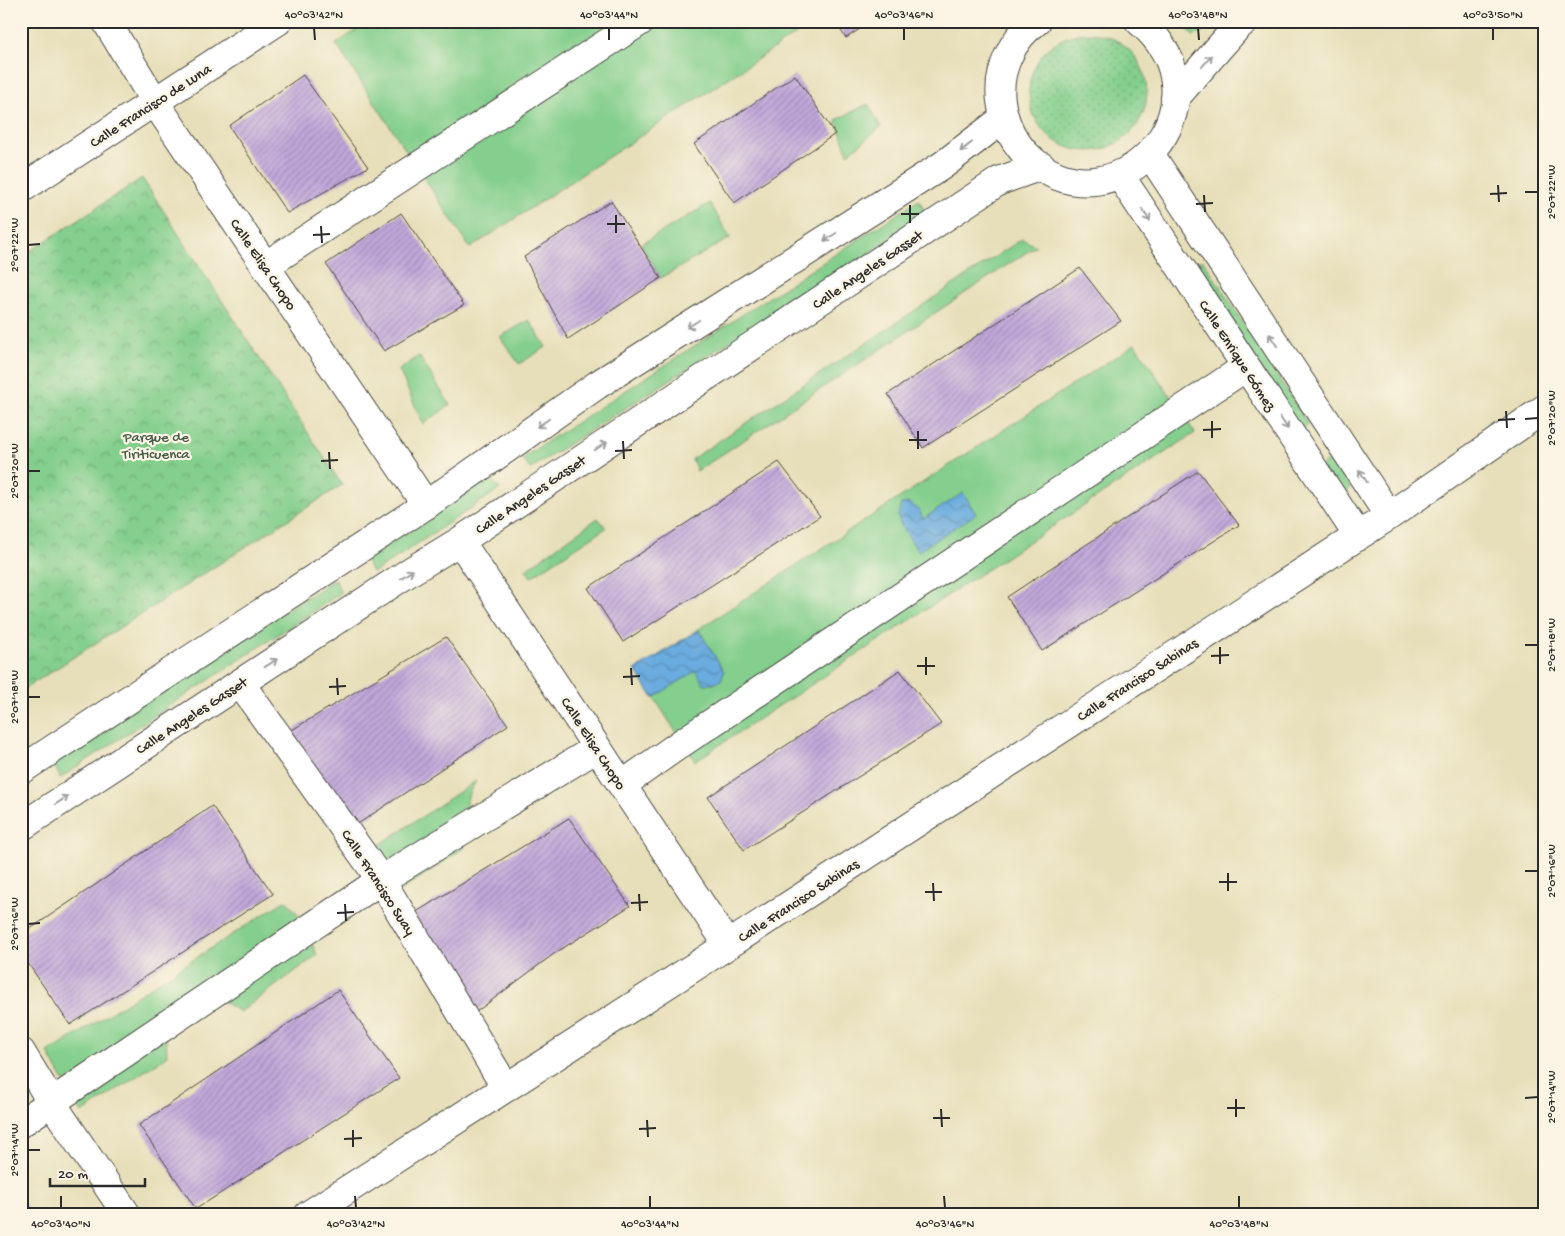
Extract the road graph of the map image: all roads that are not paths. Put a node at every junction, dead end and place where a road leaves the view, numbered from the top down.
1 (106, 21) edge
2 (278, 21) edge
3 (641, 21) edge
4 (1004, 21) edge
5 (1037, 21) edge
6 (1139, 21) edge
7 (1245, 21) edge
8 (1012, 50) junction
9 (1176, 98) junction
10 (155, 102) junction
11 (1004, 118) junction
12 (1150, 154) junction
13 (1041, 166) junction
14 (1119, 174) junction
15 (21, 189) edge
16 (265, 266) junction
17 (1246, 368) junction
18 (1544, 409) edge
19 (426, 505) junction
20 (1390, 516) junction
21 (1358, 536) junction
22 (460, 541) junction
23 (240, 683) junction
24 (597, 748) junction
25 (21, 770) edge
26 (622, 785) junction
27 (21, 827) edge
28 (382, 880) junction
29 (728, 945) junction
30 (21, 1052) edge
31 (506, 1088) junction
32 (52, 1103) junction
33 (21, 1123) edge
34 (127, 1215) edge
35 (308, 1215) edge

1 - 10 street, Calle Elisa Chopo
2 - 10 street, Calle Francisco de Luna
3 - 16 street
4 - 8 street
5 - 8 street
6 - 9 street
9 -> 7 street
8 - 11 street
9 - 12 street
10 - 15 street, Calle Francisco de Luna
10 - 16 street, Calle Elisa Chopo
11 - 13 street
11 -> 19 street
12 - 14 street
20 -> 12 street
13 - 14 street
22 -> 13 street, Calle Angeles Gasset
14 -> 17 street, Calle Enrique Gómez
16 - 19 street, Calle Elisa Chopo
17 -> 21 street, Calle Enrique Gómez
17 - 26 street
18 - 20 street, Calle Francisco Sabinas
19 - 25 street
20 - 21 street, Calle Francisco Sabinas
21 - 29 street, Calle Francisco Sabinas
23 -> 22 street, Calle Angeles Gasset
22 - 24 street, Calle Elisa Chopo
27 -> 23 street, Calle Angeles Gasset
23 - 28 street, Calle Francisco Suay
24 - 26 street, Calle Elisa Chopo
24 - 28 street
26 - 29 street, Calle Elisa Chopo
28 - 31 street, Calle Francisco Suay
28 - 32 street
29 - 31 street
30 - 32 street
31 - 35 street
32 - 33 street
32 - 34 street

